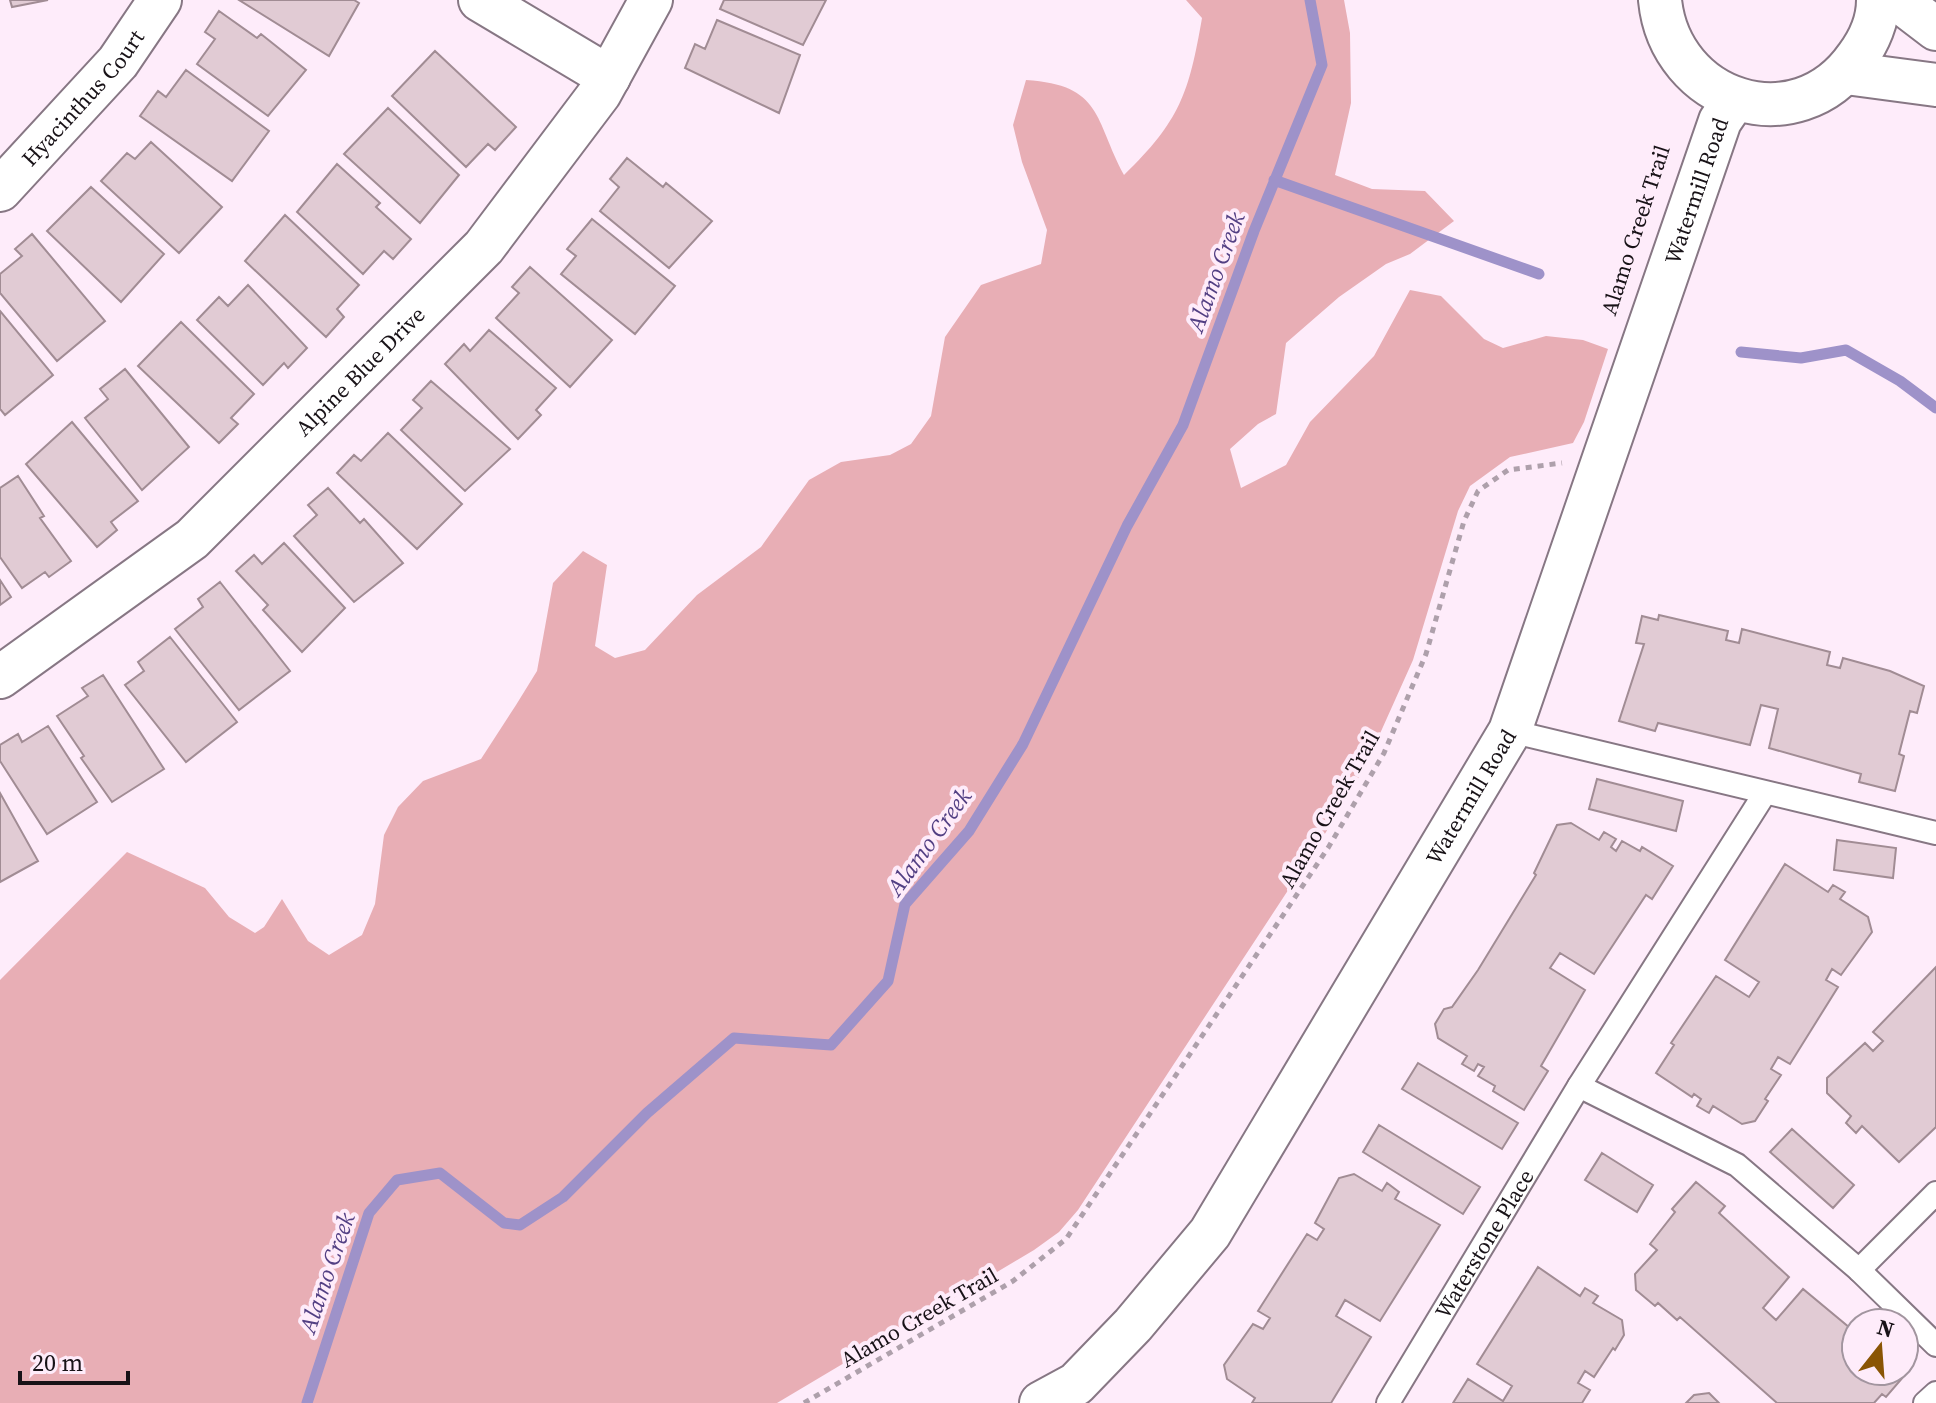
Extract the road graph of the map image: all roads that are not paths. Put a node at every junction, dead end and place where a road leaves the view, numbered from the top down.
1 (160, 0) edge
2 (480, 0) edge
3 (651, 0) edge
4 (1660, 0) edge
5 (1878, 0) edge
6 (1898, 0) edge
7 (1936, 29) edge
8 (1846, 73) junction
9 (609, 77) junction
10 (1936, 85) edge
11 (1735, 99) junction
12 (0, 190) edge
13 (0, 677) edge
14 (1510, 731) junction
15 (1765, 793) junction
16 (1936, 833) edge
17 (1579, 1086) junction
18 (1936, 1193) edge
19 (1859, 1270) junction
20 (1936, 1345) edge
21 (1936, 1393) edge
22 (1069, 1397) edge
23 (1388, 1403) edge
24 (1925, 1403) edge

1 - 12 street, Hyacinthus Court
2 - 9 street
3 - 9 street, Alpine Blue Drive
4 - 11 street
5 - 8 street
6 - 7 street
8 - 10 street
8 - 11 street
9 - 13 street, Alpine Blue Drive
11 - 14 street, Watermill Road
14 - 15 lane
14 - 22 street, Watermill Road
15 - 16 lane
15 - 17 lane, Waterstone Place
17 - 19 lane
17 - 23 lane, Waterstone Place
18 - 19 lane
19 - 20 lane
21 - 24 lane

